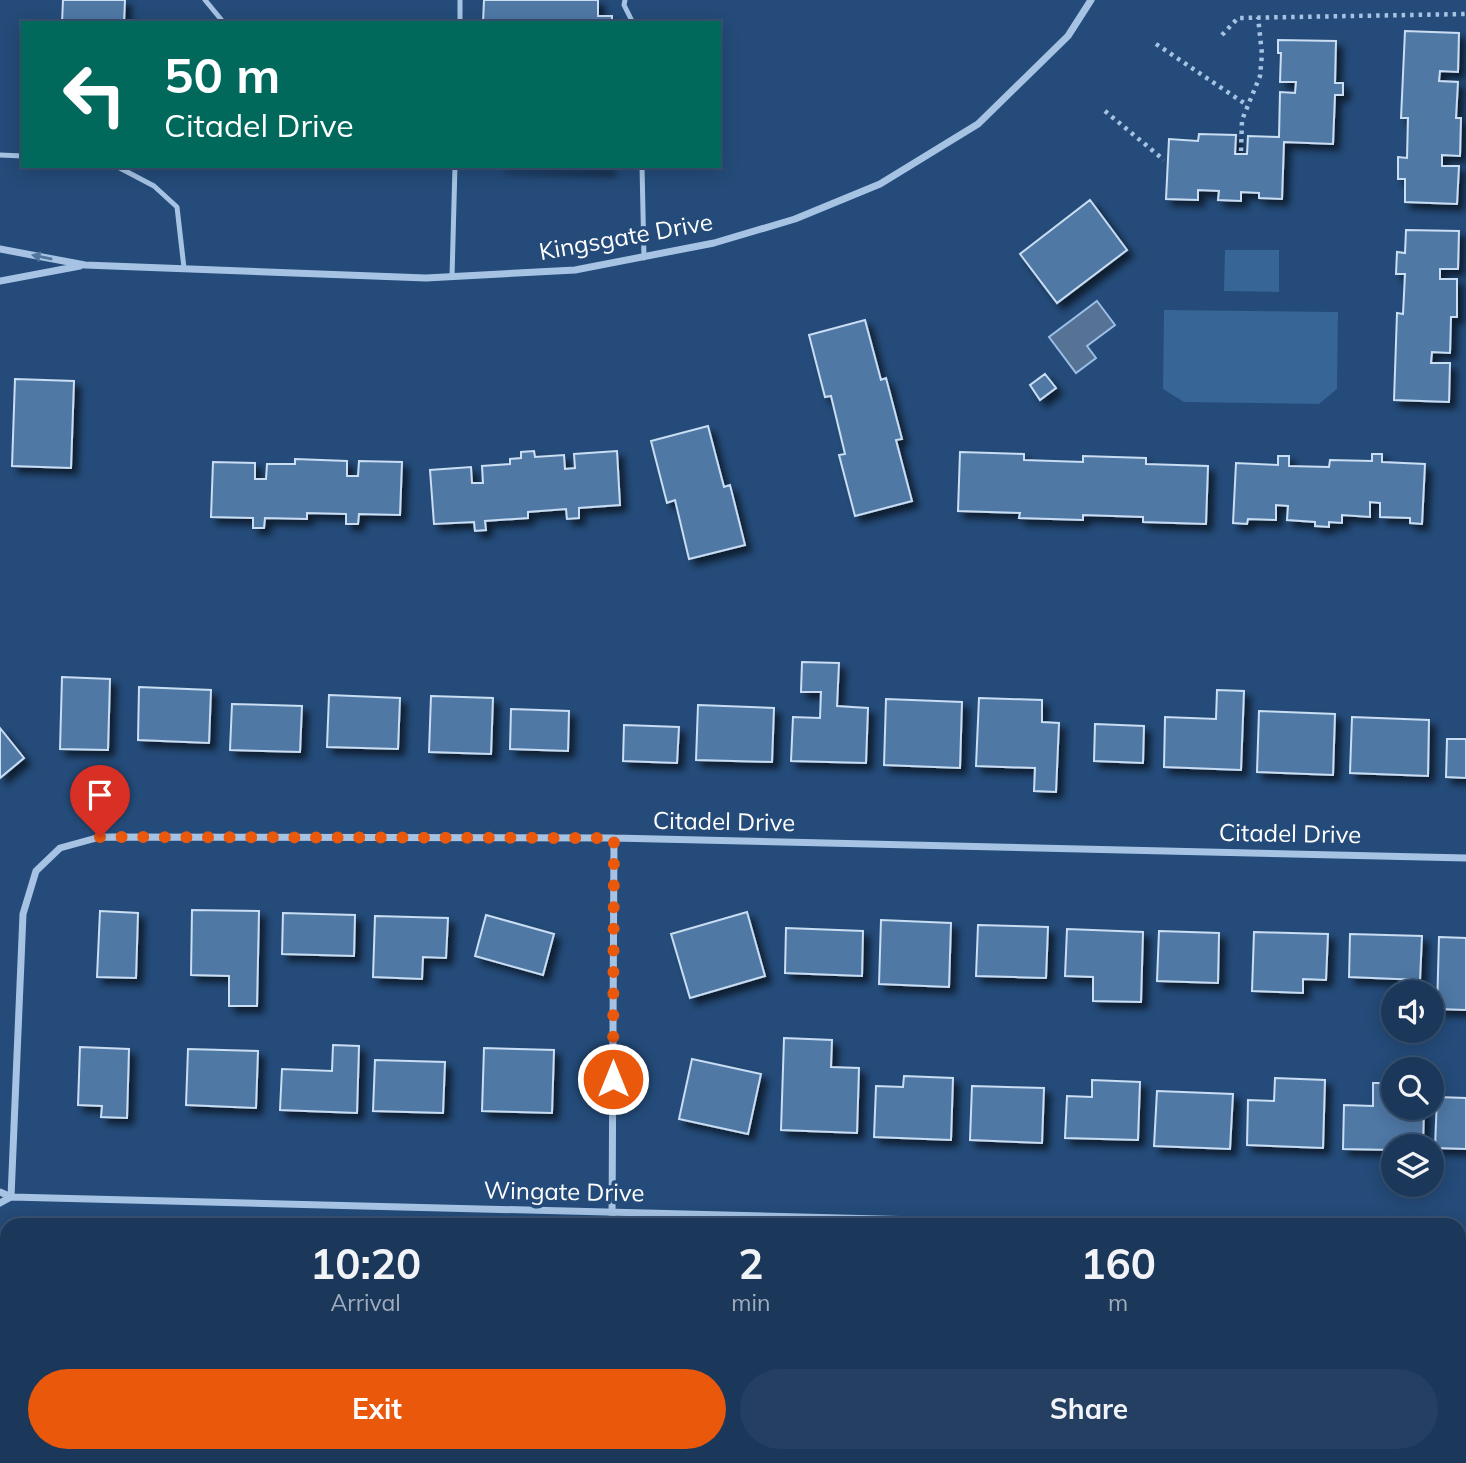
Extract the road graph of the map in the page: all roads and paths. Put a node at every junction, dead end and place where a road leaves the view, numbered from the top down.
1 (205, 0) edge
2 (460, 0) edge
3 (625, 0) edge
4 (1091, 0) edge
5 (1466, 14) edge
6 (1258, 17) junction
7 (222, 21) edge
8 (460, 21) edge
9 (632, 21) edge
10 (1222, 35) dead end
11 (1156, 44) dead end
12 (1247, 105) junction
13 (1105, 111) dead end
14 (1241, 151) dead end
15 (0, 155) edge
16 (21, 156) edge
17 (1164, 160) dead end
18 (120, 168) edge
19 (456, 168) edge
20 (642, 168) edge
21 (0, 249) edge
22 (644, 258) junction
23 (85, 265) junction
24 (184, 268) junction
25 (452, 277) junction
26 (0, 281) edge
27 (614, 838) junction
28 (1466, 858) edge
29 (0, 1192) edge
30 (11, 1197) junction
31 (0, 1203) edge
32 (613, 1212) junction
33 (613, 1218) edge
34 (845, 1218) edge

1 - 7 lane
2 - 8 lane
3 - 9 lane
4 - 22 street, Kingsgate Drive
5 - 6 path
6 - 10 path
6 - 12 path
11 - 12 path
12 - 14 path
13 - 17 path
15 - 16 lane
18 - 24 lane
19 - 25 lane
20 - 22 lane
23 -> 21 street, Kingsgate Drive
22 - 25 street, Kingsgate Drive
23 - 24 street, Kingsgate Drive
23 - 26 street, Kingsgate Drive
24 - 25 street, Kingsgate Drive
27 - 28 street, Citadel Drive
27 - 30 street, Citadel Drive
27 - 32 street
29 - 30 street, Wingate Drive
30 - 31 street
30 - 32 street, Wingate Drive
32 - 33 street
32 - 34 street, Wingate Drive

